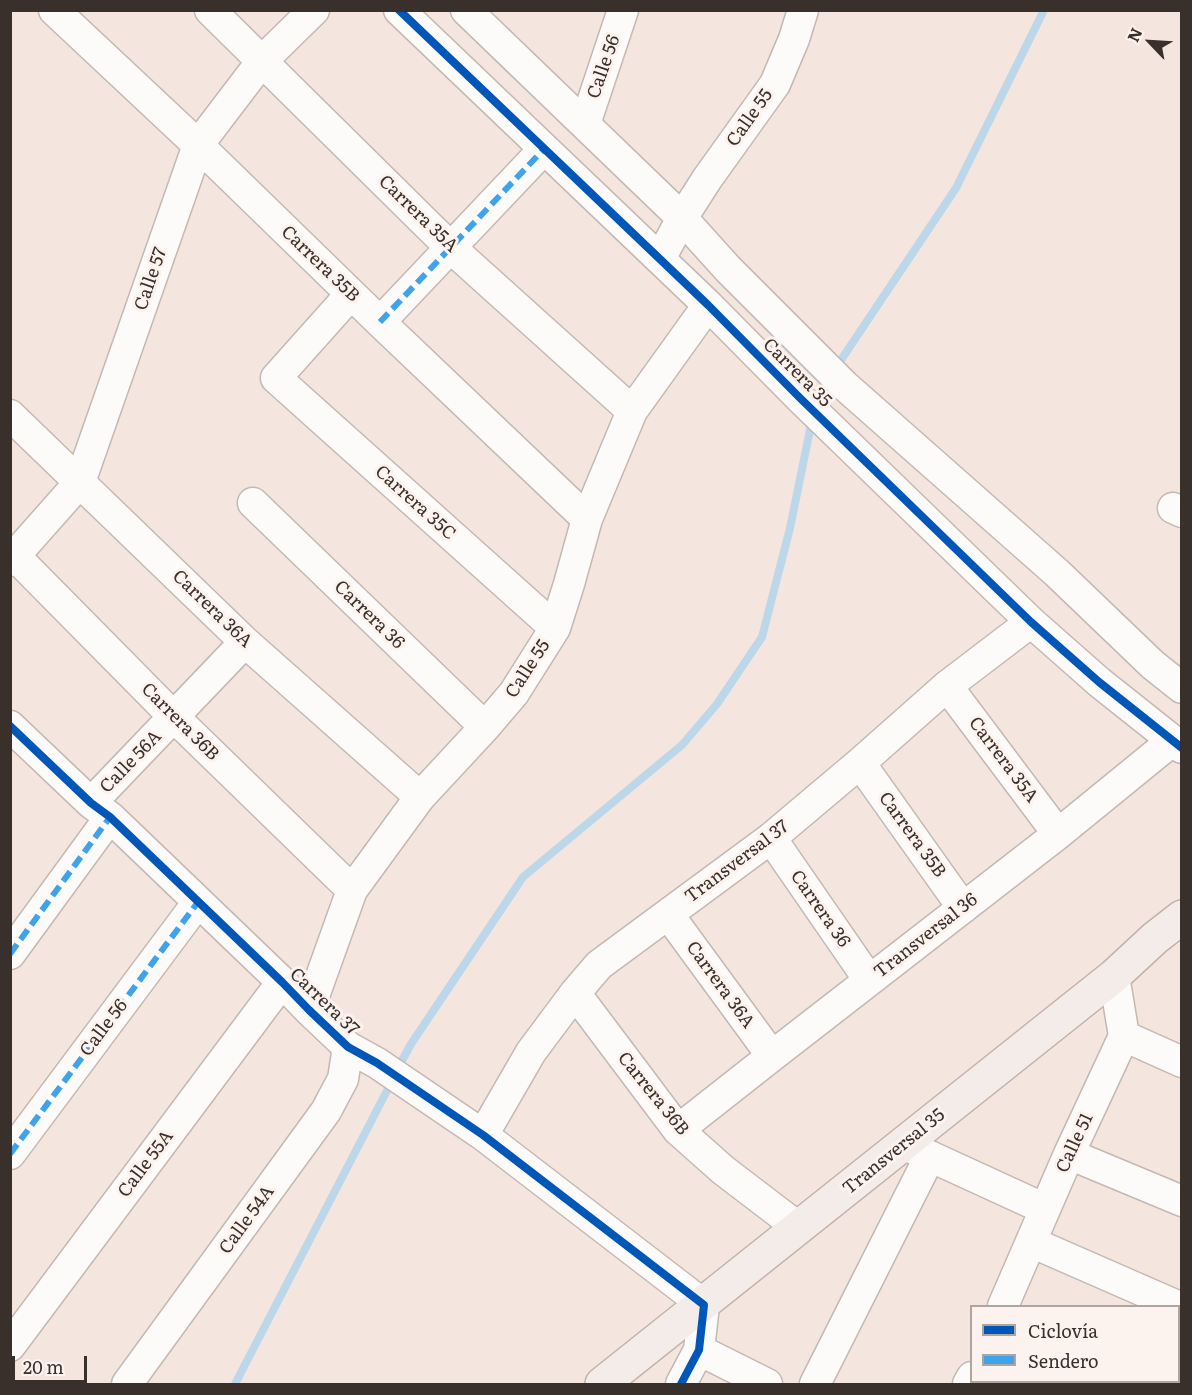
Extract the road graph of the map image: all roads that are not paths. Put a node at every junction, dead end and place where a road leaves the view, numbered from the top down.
1 (54, 10) edge
2 (210, 10) edge
3 (314, 10) edge
4 (399, 10) edge
5 (623, 10) edge
6 (803, 10) edge
7 (476, 15) edge
8 (262, 62) junction
9 (585, 124) junction
10 (198, 145) junction
11 (544, 149) junction
12 (682, 218) junction
13 (451, 248) junction
14 (660, 259) junction
15 (351, 294) junction
16 (708, 305) junction
17 (380, 322) junction
18 (633, 411) junction
19 (10, 415) edge
20 (80, 482) junction
21 (253, 503) dead end
22 (587, 519) junction
23 (12, 556) edge
24 (1031, 622) junction
25 (555, 628) junction
26 (245, 642) junction
27 (947, 686) junction
28 (1182, 687) edge
29 (174, 717) junction
30 (11, 726) edge
31 (485, 727) junction
32 (1177, 744) edge
33 (860, 764) junction
34 (420, 797) junction
35 (101, 810) junction
36 (1059, 834) junction
37 (771, 838) junction
38 (352, 890) junction
39 (198, 902) junction
40 (963, 908) junction
41 (668, 914) junction
42 (1182, 917) edge
43 (10, 954) edge
44 (1114, 976) junction
45 (869, 980) junction
46 (282, 982) junction
47 (575, 993) junction
48 (309, 1010) junction
49 (1124, 1036) junction
50 (348, 1047) junction
51 (772, 1056) junction
52 (1182, 1062) edge
53 (678, 1130) junction
54 (483, 1135) junction
55 (917, 1150) junction
56 (10, 1154) edge
57 (1069, 1154) junction
58 (1182, 1201) edge
59 (1045, 1209) junction
60 (799, 1228) junction
61 (1031, 1242) junction
62 (704, 1305) junction
63 (1003, 1305) edge
64 (1175, 1305) edge
65 (10, 1346) edge
66 (699, 1350) junction
67 (128, 1384) edge
68 (602, 1384) edge
69 (681, 1384) edge
70 (767, 1384) edge
71 (815, 1384) edge

1 - 10 street, Carrera 35B
2 - 8 street, Carrera 35A
3 - 8 street, Calle 57
4 - 11 street, Carrera 35
5 - 9 street, Calle 56
6 - 12 street, Calle 55
7 - 9 street, Carrera 35
8 - 10 street, Calle 57
8 - 13 street, Carrera 35A
9 - 12 street, Carrera 35
10 - 15 street, Carrera 35B
10 - 20 street, Calle 57
11 - 13 street
11 - 14 street, Carrera 35
12 - 14 street, Calle 55
12 - 28 street, Carrera 35
13 - 17 street
13 - 18 street, Carrera 35A
14 - 16 street, Carrera 35
15 - 17 street, Carrera 35B
15 - 25 street, Carrera 35C
16 - 18 street, Calle 55
16 - 24 street, Carrera 35
17 - 22 street, Carrera 35B
18 - 22 street, Calle 55
19 - 20 street, Carrera 36A
20 - 23 street, Calle 57
20 - 26 street, Carrera 36A
21 - 31 street, Carrera 36
22 - 25 street, Calle 55
23 - 29 street, Carrera 36B
24 - 27 street, Transversal 37
24 - 32 street, Carrera 35
25 - 31 street, Calle 55
26 - 29 street, Calle 56A
26 - 34 street, Carrera 36A
27 - 33 street, Transversal 37
27 - 36 street, Carrera 35A
29 - 35 street, Calle 56A
29 - 38 street, Carrera 36B
30 - 35 street, Carrera 37
31 - 34 street, Calle 55
32 - 36 street, Transversal 36
33 - 37 street, Transversal 37
33 - 40 street, Carrera 35B
34 - 38 street, Calle 55
35 - 39 street, Carrera 37
35 - 43 street, Calle 56A
36 - 40 street, Transversal 36
37 - 41 street, Transversal 37
37 - 45 street, Carrera 36
38 - 48 street, Calle 55
39 - 46 street, Carrera 37
39 - 56 street, Calle 56
40 - 45 street, Transversal 36
41 - 47 street, Transversal 37
41 - 51 street, Carrera 36A
42 - 44 main road, Transversal 35
44 - 49 street
44 - 55 main road, Transversal 35
45 - 51 street, Transversal 36
46 - 48 street, Carrera 37
46 - 65 street, Calle 55A
47 - 53 street, Carrera 36B
47 - 54 street, Transversal 37
48 - 50 street, Carrera 37
49 - 52 street
49 - 57 street, Calle 51
50 - 54 street, Carrera 37
50 - 67 street, Calle 54A
51 - 53 street, Transversal 36
53 - 60 street, Carrera 36B
54 - 62 street, Carrera 37
55 - 59 street
55 - 60 main road, Transversal 35
55 - 71 street
57 - 58 street
57 - 59 street, Calle 51
59 - 61 street, Calle 51
60 - 62 main road, Transversal 35
61 - 63 street, Calle 51
61 - 64 street
62 - 66 street
62 - 68 main road, Transversal 35
66 - 69 street
66 - 70 street

